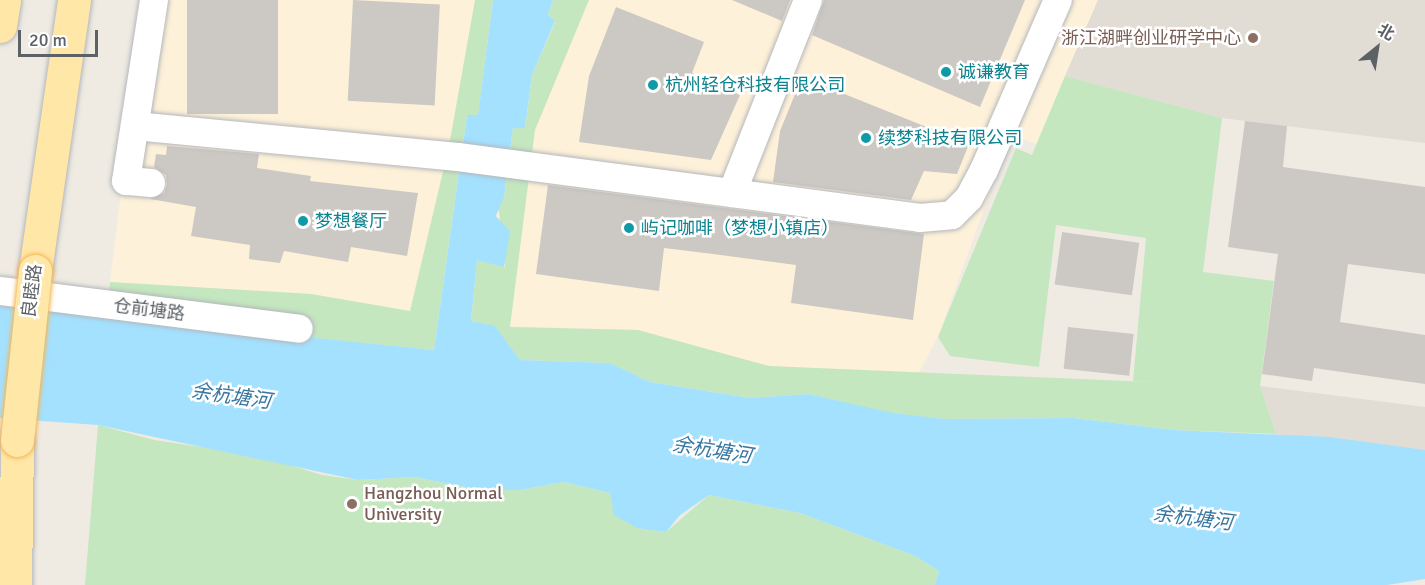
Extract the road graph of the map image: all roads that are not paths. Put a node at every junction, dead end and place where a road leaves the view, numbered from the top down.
1 (4, 0) edge
2 (74, 0) edge
3 (154, 0) edge
4 (808, 0) edge
5 (1058, 0) edge
6 (0, 26) edge
7 (135, 126) junction
8 (151, 183) dead end
9 (732, 193) junction
10 (0, 291) edge
11 (299, 329) dead end
12 (15, 585) edge

1 - 6 main road
2 - 12 main road, 良睦路, bridge
3 - 7 lane
4 - 9 lane
5 - 9 lane
7 - 8 lane
7 - 9 lane
10 - 11 lane, 仓前塘路

